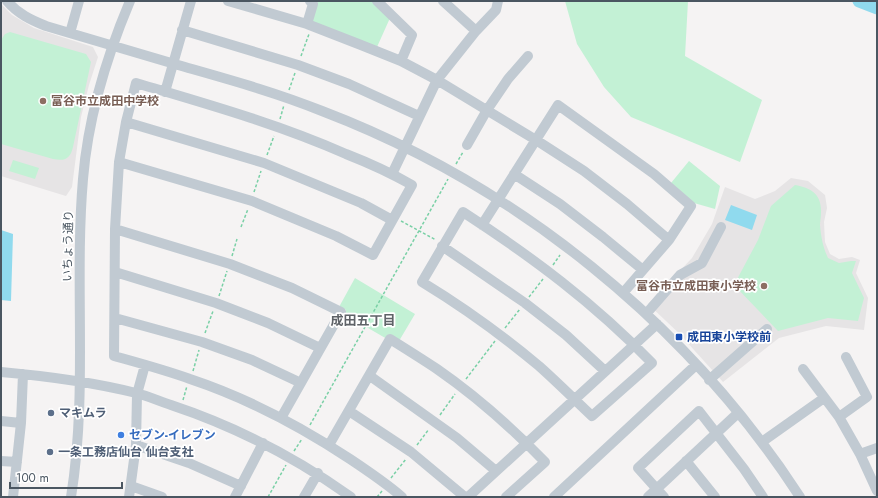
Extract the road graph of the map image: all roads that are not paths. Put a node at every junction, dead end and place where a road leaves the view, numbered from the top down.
1 (7, 1) edge
2 (79, 1) edge
3 (130, 1) edge
4 (191, 1) edge
5 (228, 1) edge
6 (310, 1) edge
7 (377, 1) edge
8 (443, 1) edge
9 (498, 1) edge
10 (307, 24) junction
11 (182, 30) junction
12 (476, 31) junction
13 (70, 33) junction
14 (112, 45) junction
15 (528, 56) dead end
16 (401, 61) junction
17 (172, 63) junction
18 (437, 80) junction
19 (165, 92) junction
20 (487, 110) junction
21 (419, 116) junction
22 (126, 122) junction
23 (536, 140) junction
24 (467, 145) road end
25 (405, 146) junction
26 (119, 162) junction
27 (392, 174) junction
28 (514, 174) junction
29 (498, 199) junction
30 (393, 218) junction
31 (482, 225) junction
32 (721, 228) dead end
33 (115, 229) junction
34 (669, 240) junction
35 (443, 245) junction
36 (644, 270) junction
37 (115, 272) junction
38 (623, 293) junction
39 (646, 314) junction
40 (115, 318) junction
41 (657, 324) junction
42 (768, 329) dead end
43 (634, 344) junction
44 (320, 348) junction
45 (846, 357) dead end
46 (145, 365) junction
47 (696, 365) junction
48 (803, 369) dead end
49 (605, 371) junction
50 (1, 372) edge
51 (22, 374) junction
52 (370, 376) junction
53 (709, 380) junction
54 (80, 382) junction
55 (301, 383) junction
56 (137, 394) junction
57 (824, 398) junction
58 (574, 399) junction
59 (349, 411) junction
60 (738, 413) junction
61 (839, 417) junction
62 (281, 418) junction
63 (1, 422) edge
64 (21, 423) junction
65 (717, 434) junction
66 (762, 442) junction
67 (263, 443) junction
68 (527, 443) junction
69 (136, 445) junction
70 (329, 445) junction
71 (877, 448) edge
72 (860, 454) junction
73 (1, 461) edge
74 (686, 461) junction
75 (17, 462) junction
76 (496, 471) junction
77 (318, 473) junction
78 (131, 486) junction
79 (240, 486) junction
80 (877, 492) edge
81 (660, 493) edge
82 (13, 497) edge
83 (71, 497) edge
84 (129, 497) edge
85 (162, 497) edge
86 (235, 497) edge
87 (304, 497) edge
88 (352, 497) edge
89 (402, 497) edge
90 (466, 497) edge
91 (506, 497) edge
92 (554, 497) edge
93 (648, 497) edge
94 (715, 497) edge
95 (763, 497) edge
96 (800, 497) edge

1 - 13 street
2 - 13 street
3 - 14 street, いちょう通り
4 - 11 street
5 - 10 street
6 - 10 street
7 - 16 street
8 - 12 street
9 - 12 street
10 - 16 street
11 - 17 street
11 - 21 street
12 - 18 street
13 - 14 street
14 - 17 street
14 - 54 street, いちょう通り
15 - 20 street
16 - 18 street
17 - 19 street
17 - 25 street
18 - 20 street
18 - 21 street
19 - 22 street
19 - 27 street
20 - 23 street
20 - 24 street
21 - 25 street
22 - 26 street
22 - 30 street
23 - 28 street
23 - 34 street
23 - 34 street
25 - 27 street
25 - 29 street
26 - 30 street
26 - 33 street
27 - 30 street
28 - 29 street
28 - 36 street
29 - 31 street
29 - 38 street
31 - 35 street
31 - 43 street
32 - 39 street
33 - 37 street
33 - 44 street
34 - 36 street
35 - 49 street
35 - 58 street
36 - 38 street
37 - 40 street
37 - 44 street
38 - 39 street
39 - 41 street
40 - 46 street
40 - 55 street
41 - 43 street
41 - 47 street
42 - 53 street
43 - 49 street
43 - 58 street
44 - 55 street
45 - 61 street
46 - 56 street
46 - 62 street
47 - 53 street
47 - 92 street
48 - 57 street
49 - 58 street
50 - 51 street
51 - 54 street
51 - 64 street
52 - 59 street
52 - 68 street
52 - 76 street
53 - 60 street
54 - 56 street
54 - 83 street, いちょう通り
55 - 62 street
56 - 67 street
56 - 69 street
57 - 61 street
57 - 66 street
58 - 68 street
59 - 70 street
59 - 90 street
60 - 65 street
60 - 66 street
61 - 72 street
62 - 70 street
63 - 64 street
64 - 75 street
65 - 74 street
65 - 81 street
65 - 95 street
66 - 96 street
67 - 77 street
67 - 79 street
68 - 76 street
68 - 91 street
69 - 78 street
69 - 79 street
70 - 89 street
71 - 72 street
72 - 80 street
73 - 75 street
74 - 81 street
74 - 94 street
75 - 82 street
76 - 90 street
77 - 87 street
77 - 88 street
78 - 84 street
78 - 85 street
79 - 86 street
81 - 93 street

